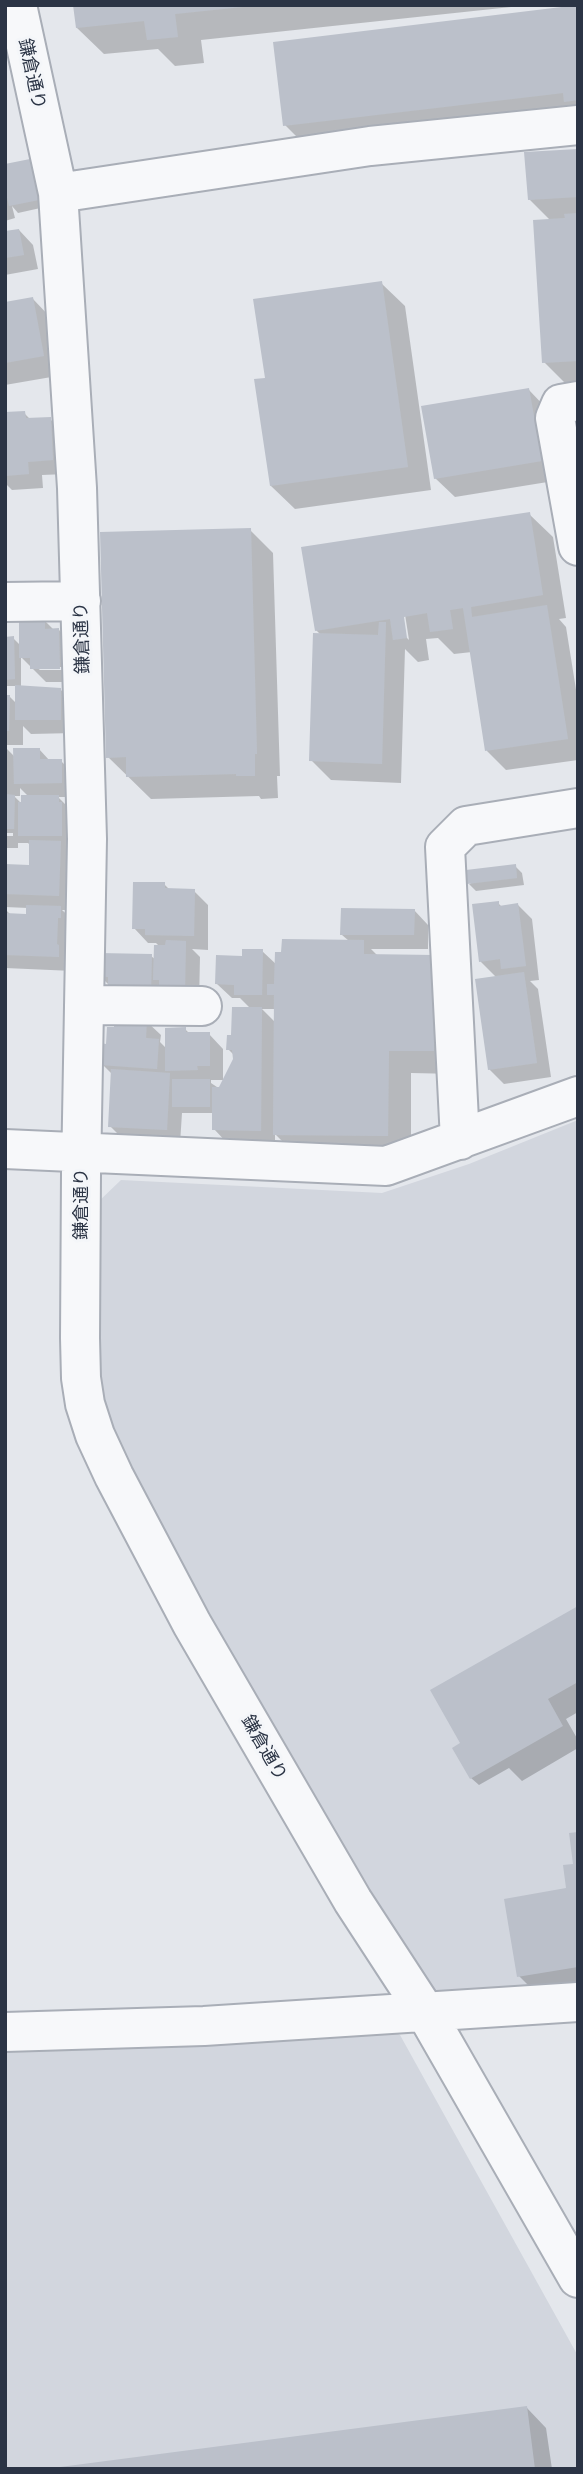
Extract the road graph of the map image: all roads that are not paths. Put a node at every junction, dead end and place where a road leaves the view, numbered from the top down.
1 (17, 5) edge
2 (578, 124) edge
3 (58, 193) junction
4 (578, 401) edge
5 (578, 545) edge
6 (80, 601) junction
7 (5, 602) edge
8 (578, 808) edge
9 (84, 1005) junction
10 (202, 1006) dead end
11 (578, 1096) edge
12 (460, 1140) junction
13 (5, 1149) edge
14 (81, 1154) junction
15 (578, 2002) edge
16 (426, 2012) junction
17 (5, 2032) edge
18 (578, 2278) edge

1 - 3 street, 鎌倉通り
2 - 3 street
3 - 6 street, 鎌倉通り
4 - 5 street
6 - 7 street
6 - 9 street, 鎌倉通り
8 - 12 street
9 - 10 street
9 - 14 street, 鎌倉通り
11 - 12 street
12 - 14 street
13 - 14 street
14 - 16 street, 鎌倉通り
15 - 16 street
16 - 17 street
16 - 18 street, 鎌倉通り

